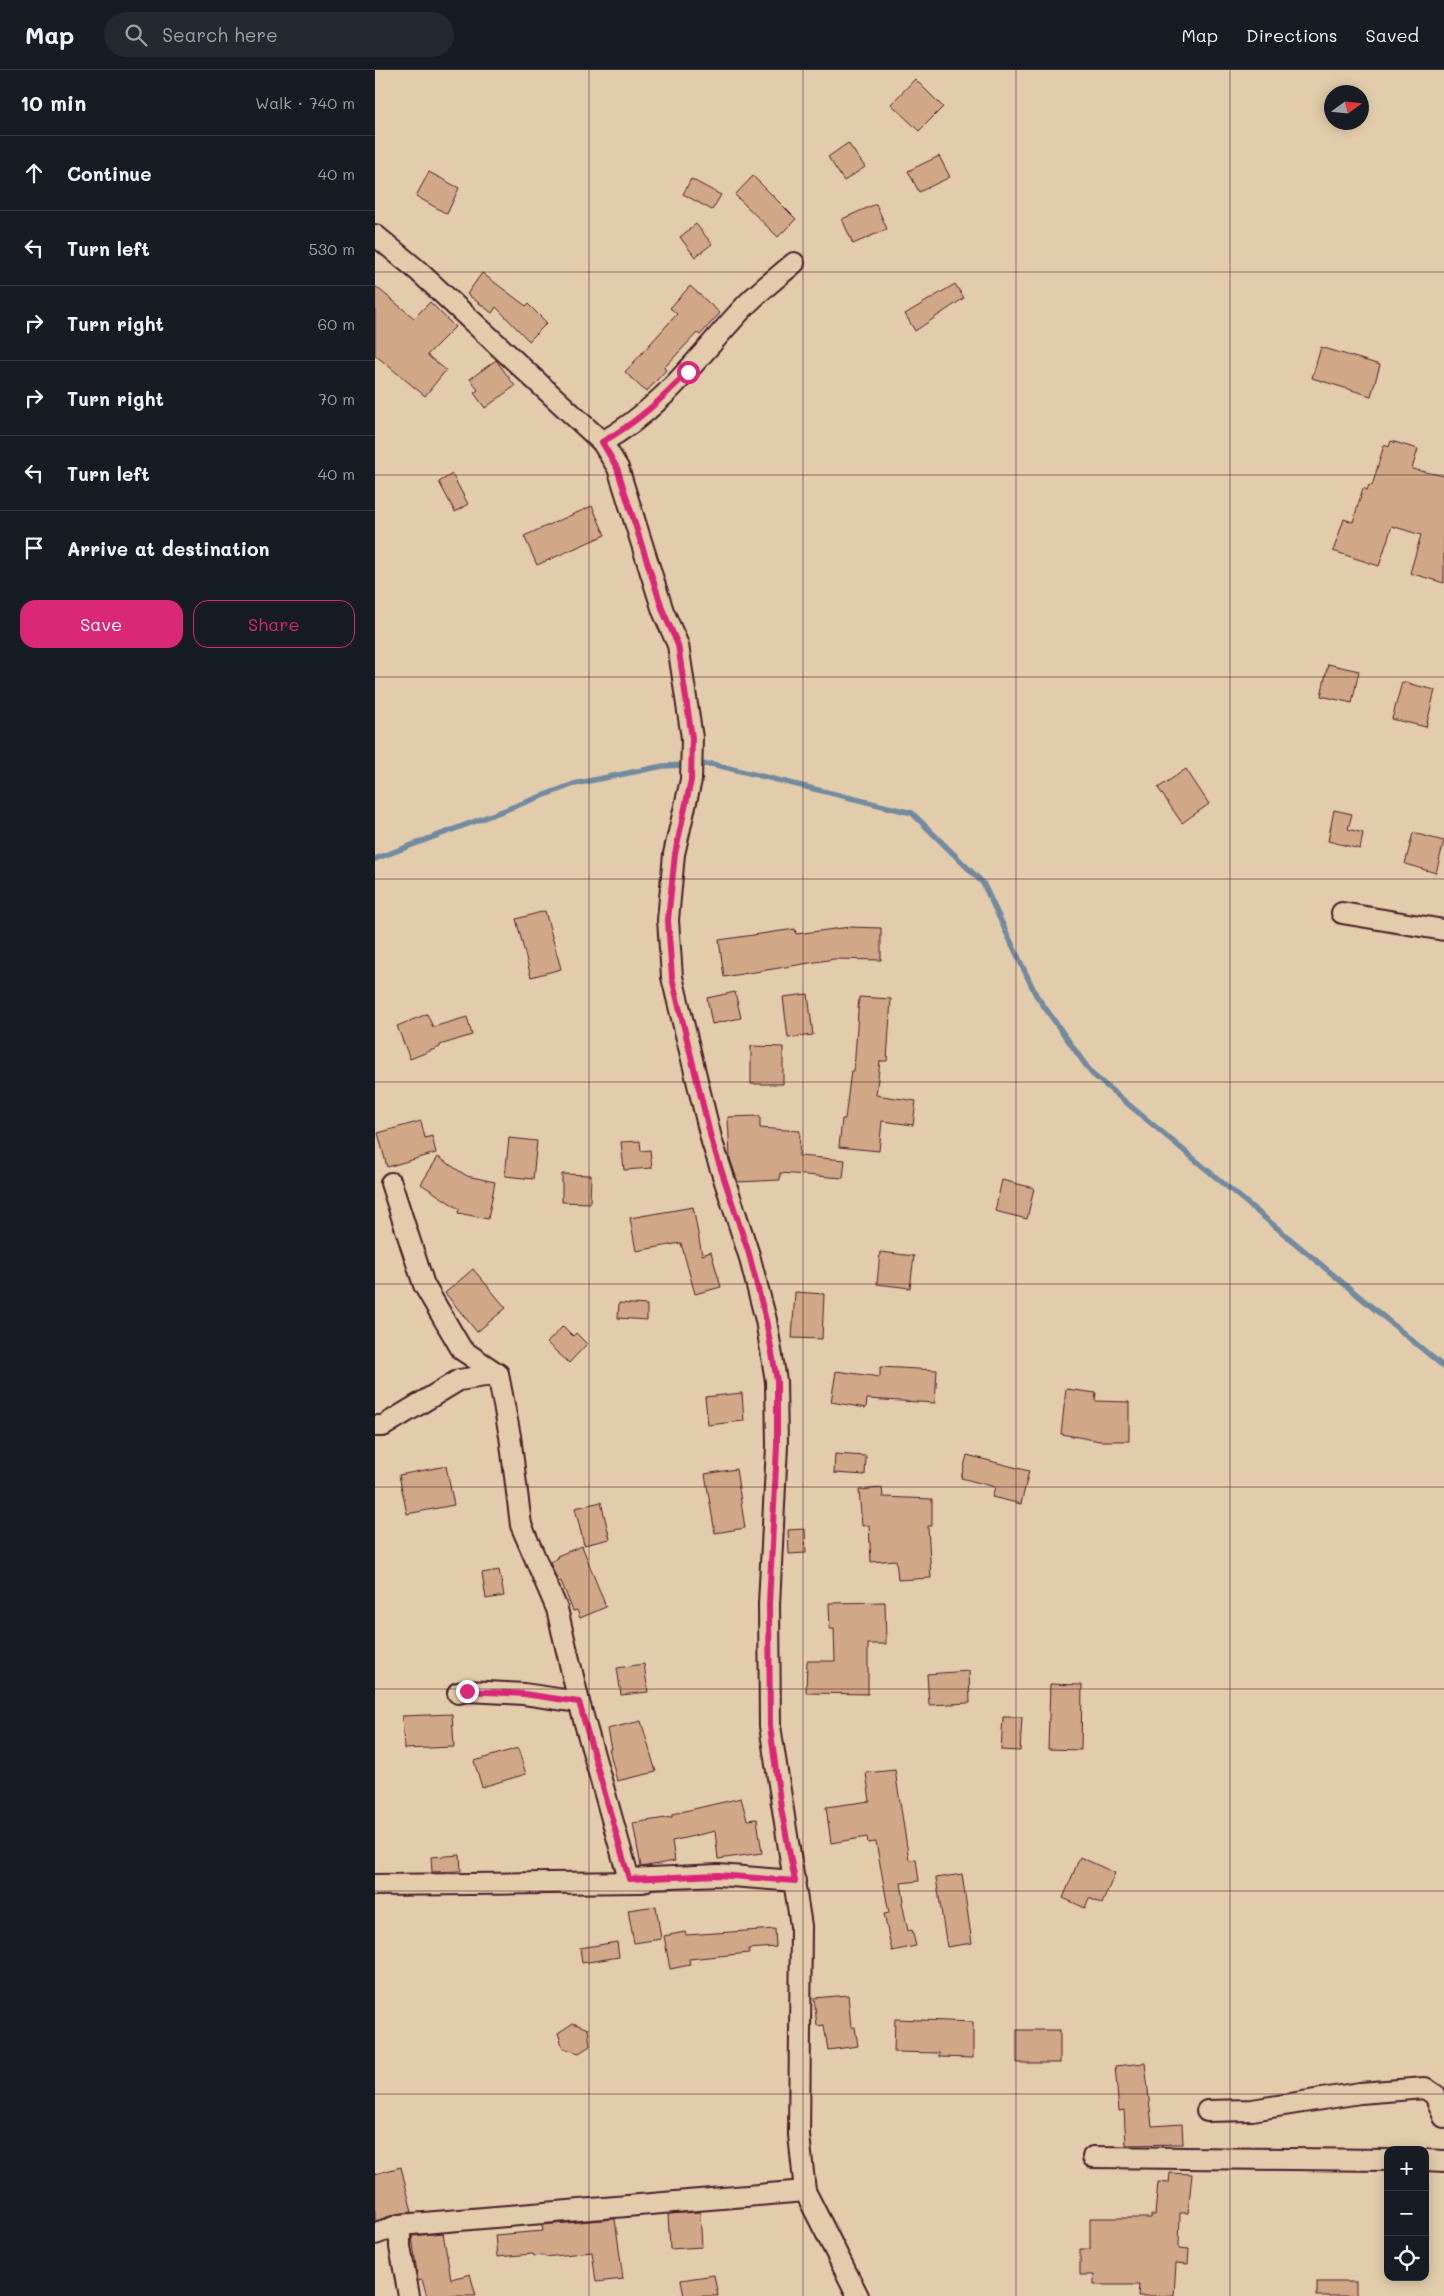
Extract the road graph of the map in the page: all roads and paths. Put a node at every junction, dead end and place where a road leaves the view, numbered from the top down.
1 (375, 235) edge
2 (794, 263) dead end
3 (602, 442) junction
4 (1343, 913) dead end
5 (1444, 930) edge
6 (391, 1183) dead end
7 (498, 1374) junction
8 (375, 1426) edge
9 (458, 1693) dead end
10 (579, 1702) junction
11 (795, 1881) junction
12 (375, 1885) edge
13 (1207, 2111) dead end
14 (1444, 2117) edge
15 (1093, 2157) dead end
16 (1384, 2160) edge
17 (1429, 2160) edge
18 (1444, 2161) edge
19 (805, 2191) junction
20 (400, 2226) junction
21 (375, 2234) edge
22 (409, 2296) edge
23 (858, 2296) edge

1 - 3 street
2 - 3 street
3 - 11 street
4 - 5 street
6 - 7 street
7 - 8 street
7 - 10 street
9 - 10 street
10 - 11 street
11 - 12 street
11 - 19 street
13 - 14 street
15 - 16 street
17 - 18 street
19 - 20 street
19 - 23 street
20 - 21 street
20 - 22 street

